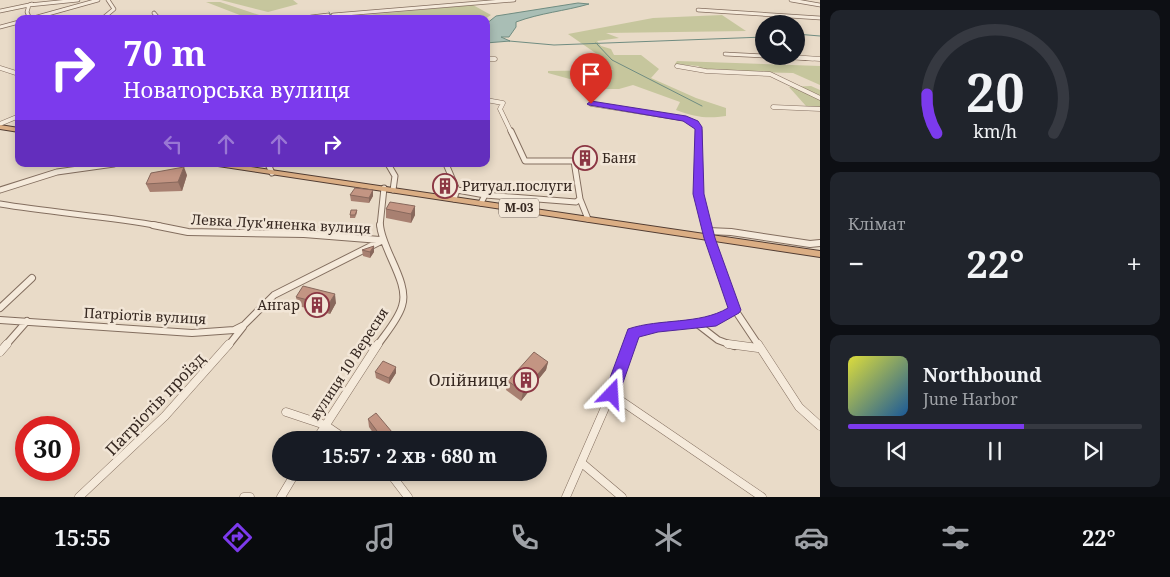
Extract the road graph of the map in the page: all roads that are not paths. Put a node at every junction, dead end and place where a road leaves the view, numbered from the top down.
1 (44, 0) edge
2 (78, 0) edge
3 (98, 0) edge
4 (108, 0) edge
5 (514, 0) edge
6 (791, 0) edge
7 (494, 1) edge
8 (29, 4) junction
9 (820, 6) edge
10 (698, 10) dead end
11 (0, 11) edge
12 (28, 15) edge
13 (44, 15) edge
14 (107, 15) edge
15 (331, 15) edge
16 (820, 18) edge
17 (15, 23) edge
18 (0, 28) edge
19 (726, 54) dead end
20 (755, 55) edge
21 (805, 58) edge
22 (490, 59) edge
23 (495, 59) dead end
24 (820, 59) edge
25 (677, 66) dead end
26 (0, 68) edge
27 (15, 73) edge
28 (820, 98) edge
29 (490, 101) edge
30 (591, 104) dead end
31 (773, 107) dead end
32 (820, 109) edge
33 (15, 118) edge
34 (0, 126) edge
35 (15, 129) edge
36 (93, 167) edge
37 (236, 167) edge
38 (269, 167) edge
39 (390, 167) edge
40 (447, 167) edge
41 (272, 173) junction
42 (388, 189) junction
43 (0, 190) edge
44 (457, 190) junction
45 (454, 199) junction
46 (483, 199) junction
47 (580, 199) junction
48 (0, 204) edge
49 (588, 219) junction
50 (709, 234) junction
51 (382, 240) junction
52 (820, 243) edge
53 (820, 254) edge
54 (32, 278) dead end
55 (0, 308) edge
56 (735, 310) junction
57 (0, 320) edge
58 (27, 321) junction
59 (696, 323) junction
60 (244, 325) junction
61 (758, 348) junction
62 (0, 352) edge
63 (612, 394) junction
64 (286, 412) dead end
65 (325, 425) junction
66 (820, 426) edge
67 (321, 431) edge
68 (334, 431) edge
69 (583, 464) junction
70 (291, 481) edge
71 (395, 481) edge
72 (80, 497) edge
73 (244, 497) edge
74 (250, 497) edge
75 (281, 497) edge
76 (408, 497) edge
77 (566, 497) edge
78 (622, 497) edge
79 (762, 497) edge

1 - 8 street
2 - 8 street
3 - 13 street
4 - 14 street
5 - 7 street
6 - 9 street
7 - 15 street
8 - 11 street
8 - 12 street
10 - 16 street
17 - 18 street
19 - 20 street
21 - 24 street
22 - 23 street
25 - 28 street
26 - 27 street
29 - 47 street
30 - 50 street
31 - 32 street
33 - 34 street
34 - 35 highway
36 - 43 street
37 - 41 highway, М-03
38 - 41 street
39 - 42 street, вулиця 10 Вересня
40 - 44 street
41 - 42 highway, М-03
42 - 45 highway, М-03
42 - 51 street, вулиця 10 Вересня
44 - 45 street
44 - 46 street
45 - 46 highway, М-03
46 - 47 street
46 - 49 highway, М-03
47 - 49 street
48 - 51 street, Левка Лук'яненка вулиця
49 - 50 highway, М-03
50 - 52 street
50 - 53 highway, М-03
50 - 56 street
51 - 60 street, Патріотів вулиця
51 - 65 street, вулиця 10 Вересня
54 - 55 street
56 - 59 street
56 - 61 street
57 - 58 street, Патріотів вулиця
58 - 60 street, Патріотів вулиця
58 - 62 street
59 - 61 street
59 - 63 street
60 - 72 street, Патріотів проїзд
61 - 66 street
63 - 69 street
63 - 79 street
64 - 65 street
65 - 67 street, вулиця 10 Вересня
65 - 68 street
69 - 77 street
69 - 78 street
70 - 75 street
71 - 76 street
73 - 74 street

